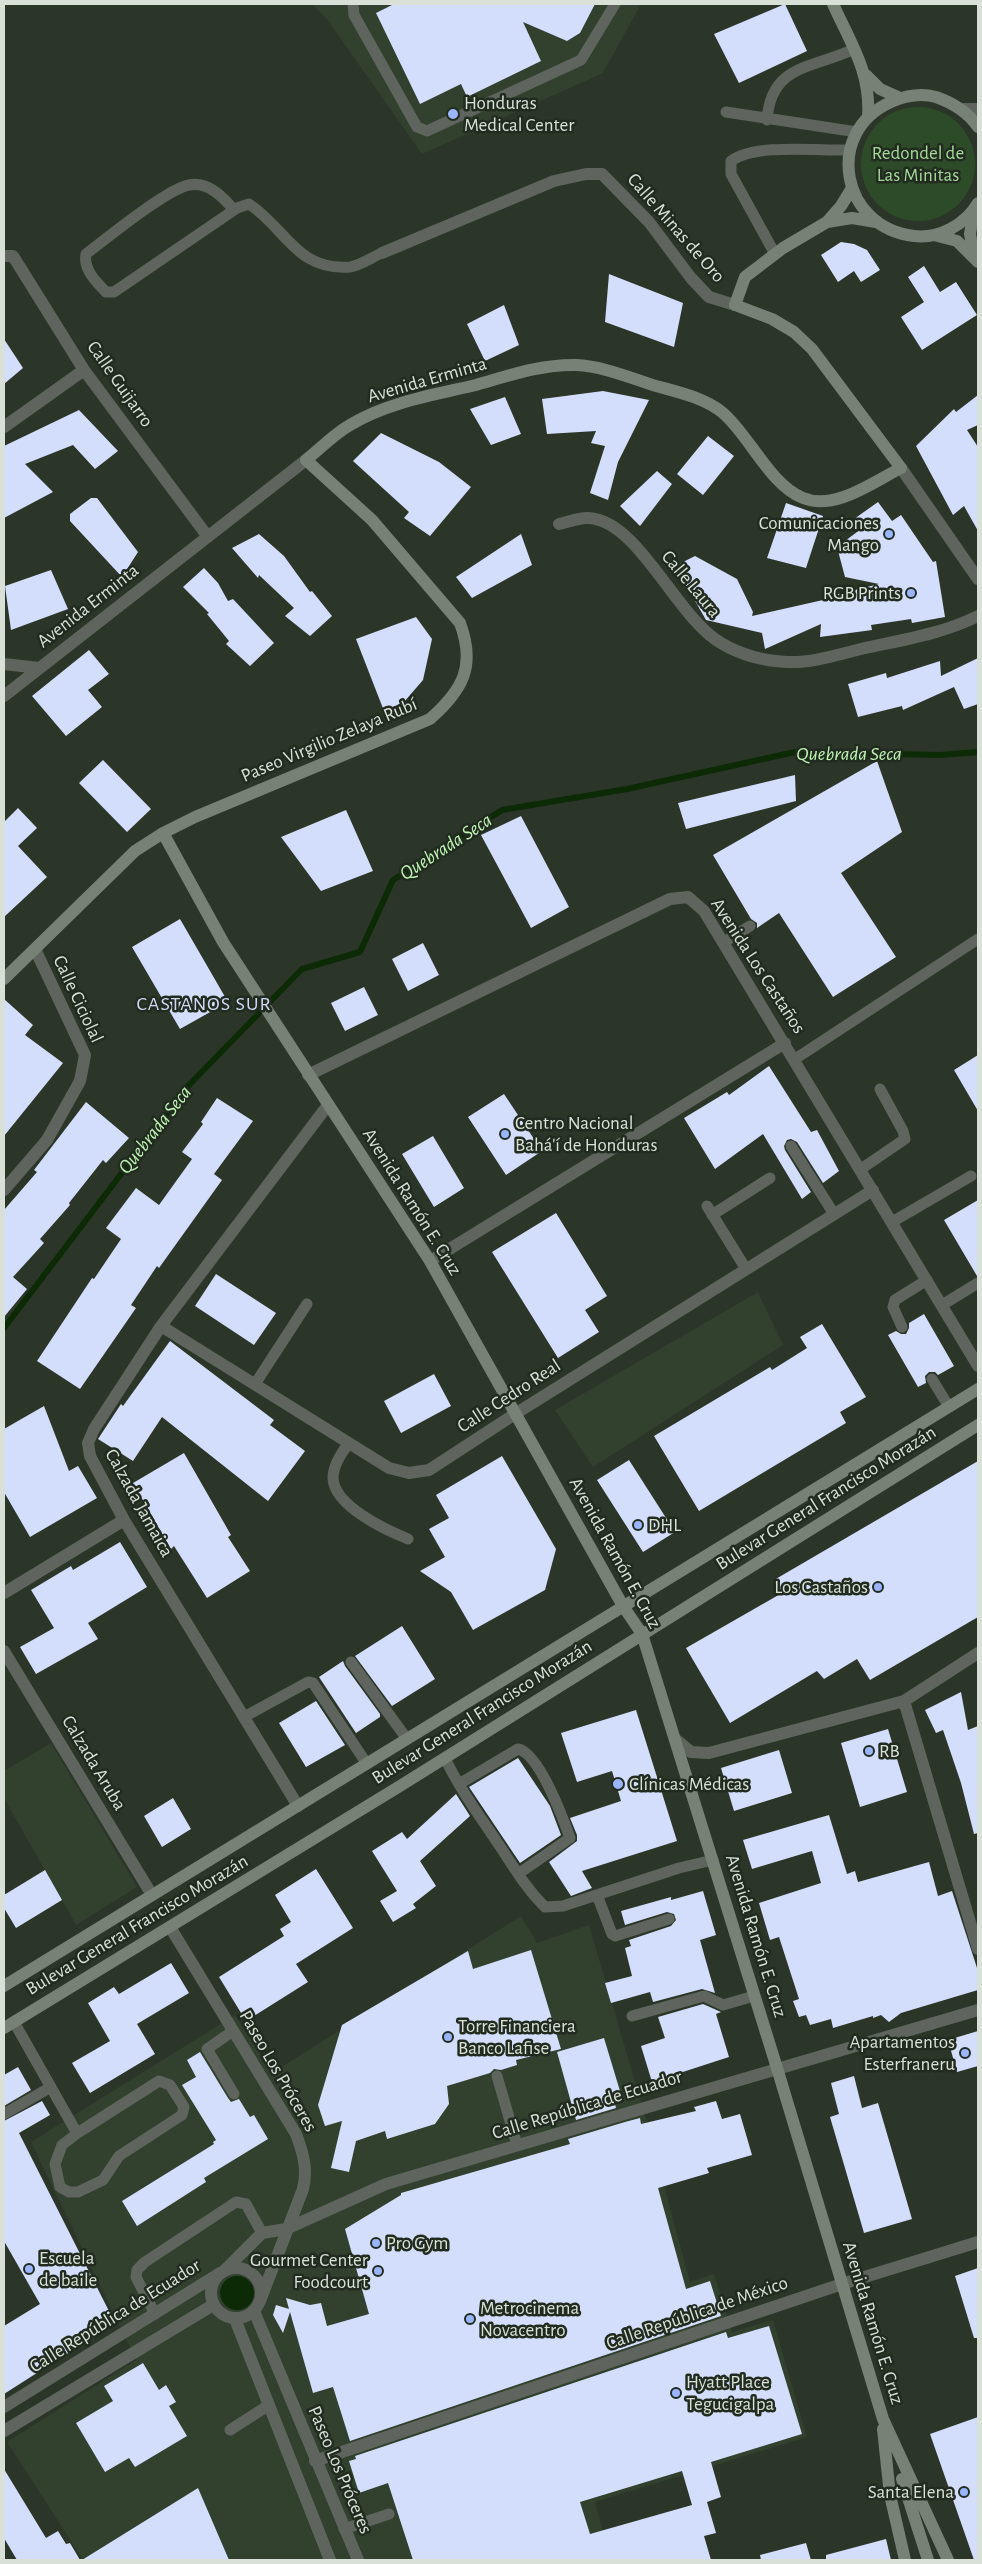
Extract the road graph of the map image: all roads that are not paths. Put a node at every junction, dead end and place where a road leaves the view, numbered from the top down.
1 (353, 4) edge
2 (615, 4) edge
3 (835, 6) edge
4 (854, 49) junction
5 (866, 75) junction
6 (900, 98) junction
7 (962, 109) junction
8 (978, 109) edge
9 (726, 112) dead end
10 (868, 117) junction
11 (767, 120) junction
12 (978, 128) edge
13 (856, 132) junction
14 (850, 150) junction
15 (852, 188) junction
16 (976, 206) edge
17 (234, 210) junction
18 (827, 222) junction
19 (876, 222) junction
20 (934, 235) junction
21 (382, 253) joint
22 (775, 254) junction
23 (4, 256) edge
24 (976, 259) edge
25 (735, 305) junction
26 (84, 370) junction
27 (4, 427) edge
28 (306, 460) junction
29 (901, 468) junction
30 (559, 524) dead end
31 (208, 537) junction
32 (978, 579) edge
33 (978, 616) edge
34 (4, 664) edge
35 (39, 668) junction
36 (4, 696) edge
37 (163, 833) junction
38 (750, 926) dead end
39 (724, 942) junction
40 (977, 943) edge
41 (35, 949) junction
42 (4, 979) edge
43 (786, 1043) junction
44 (795, 1059) junction
45 (308, 1075) junction
46 (880, 1089) dead end
47 (328, 1105) junction
48 (791, 1146) dead end
49 (861, 1169) junction
50 (971, 1176) dead end
51 (770, 1178) dead end
52 (4, 1190) edge
53 (873, 1190) junction
54 (834, 1214) junction
55 (892, 1222) junction
56 (430, 1261) junction
57 (746, 1269) junction
58 (927, 1280) junction
59 (978, 1283) edge
60 (307, 1304) dead end
61 (942, 1305) junction
62 (161, 1326) junction
63 (902, 1327) dead end
64 (978, 1366) edge
65 (932, 1379) dead end
66 (255, 1384) junction
67 (978, 1389) edge
68 (949, 1407) junction
69 (515, 1414) junction
70 (978, 1425) edge
71 (349, 1443) junction
72 (124, 1520) junction
73 (408, 1539) dead end
74 (4, 1593) edge
75 (623, 1606) junction
76 (642, 1634) junction
77 (4, 1650) edge
78 (978, 1653) edge
79 (351, 1662) dead end
80 (904, 1701) junction
81 (244, 1718) junction
82 (407, 1739) junction
83 (675, 1739) junction
84 (445, 1758) junction
85 (367, 1764) junction
86 (459, 1784) junction
87 (298, 1806) junction
88 (713, 1860) junction
89 (518, 1874) junction
90 (152, 1895) junction
91 (597, 1895) junction
92 (670, 1919) dead end
93 (170, 1927) junction
94 (978, 1949) edge
95 (4, 1986) edge
96 (754, 1996) junction
97 (978, 2010) edge
98 (632, 2016) dead end
99 (9, 2025) edge
100 (233, 2031) junction
101 (777, 2068) junction
102 (497, 2076) dead end
103 (51, 2087) junction
104 (234, 2094) dead end
105 (4, 2114) edge
106 (79, 2132) junction
107 (517, 2145) junction
108 (286, 2230) junction
109 (262, 2234) junction
110 (978, 2242) edge
111 (222, 2272) junction
112 (842, 2284) junction
113 (213, 2305) junction
114 (257, 2306) junction
115 (155, 2314) junction
116 (235, 2319) junction
117 (269, 2405) junction
118 (4, 2407) edge
119 (882, 2419) junction
120 (230, 2430) dead end
121 (4, 2431) edge
122 (315, 2461) junction
123 (389, 2514) dead end
124 (344, 2529) junction
125 (330, 2560) edge
126 (358, 2560) edge
127 (905, 2560) edge
128 (928, 2560) edge
129 (948, 2560) edge

1 - 2 lane
3 - 4 street
4 - 5 street
4 - 11 lane
5 - 6 street
5 - 10 street
6 - 7 street
6 - 10 street
7 - 8 street
7 - 12 street
9 - 11 lane
10 - 13 street
11 - 13 lane
13 - 14 street
14 - 15 street
14 - 22 lane
15 - 18 street
15 - 19 street
16 - 20 street
16 - 24 street
17 - 17 lane
17 - 21 lane
18 - 19 street
18 - 22 street
19 - 20 street
20 - 24 street
21 - 25 street, Calle Minas de Oro
22 - 25 street
23 - 26 street, Calle Guijarro
25 - 29 street, Calle Minas de Oro
26 - 27 street
26 - 31 street, Calle Guijarro
28 - 29 street, Avenida Erminta
28 - 31 street, Avenida Erminta
28 - 37 street, Paseo Virgilio Zelaya Rubí
29 - 32 street, Calle Minas de Oro
30 - 33 street, Calle Laura
31 - 35 street, Avenida Erminta
34 - 35 street
35 - 36 street, Avenida Erminta
37 - 41 street, Paseo Virgilio Zelaya Rubí
37 - 45 street, Avenida Ramón E. Cruz
38 - 39 lane
39 - 43 street, Avenida Los Castaños
39 - 45 street, Avenida Los Castaños
40 - 44 lane
41 - 42 street, Paseo Virgilio Zelaya Rubí
41 - 52 street, Calle Ciciolal
43 - 44 street, Avenida Los Castaños
43 - 56 street
44 - 49 street, Avenida Los Castaños
45 - 47 street, Avenida Ramón E. Cruz
46 - 49 lane
47 - 56 street, Avenida Ramón E. Cruz
47 - 62 street, Calzada Jamaica
48 - 54 lane
49 - 53 street, Avenida Los Castaños
50 - 55 lane
51 - 57 lane
53 - 54 street, Calle Cedro Real
53 - 55 street, Avenida Los Castaños
54 - 57 street, Calle Cedro Real
55 - 58 street, Avenida Los Castaños
56 - 69 street, Avenida Ramón E. Cruz
57 - 69 street, Calle Cedro Real
58 - 61 street, Avenida Los Castaños
58 - 63 lane
59 - 61 lane
60 - 66 lane
61 - 64 street, Avenida Los Castaños
62 - 66 street, Calle Cedro Real
62 - 72 street, Calzada Jamaica
65 - 68 lane
66 - 71 street, Calle Cedro Real
67 - 68 street, Bulevar General Francisco Morazán
68 - 75 street, Bulevar General Francisco Morazán
69 - 71 street, Calle Cedro Real
69 - 75 street, Avenida Ramón E. Cruz
70 - 76 street, Bulevar General Francisco Morazán
71 - 73 lane
72 - 74 street
72 - 81 street, Calzada Jamaica
75 - 76 street, Avenida Ramón E. Cruz
75 - 82 street, Bulevar General Francisco Morazán
76 - 83 street, Avenida Ramón E. Cruz
76 - 84 street, Bulevar General Francisco Morazán
77 - 90 street, Calzada Aruba
78 - 80 street
79 - 82 lane
80 - 83 street
80 - 94 street
81 - 85 lane
81 - 87 street, Calzada Jamaica
82 - 85 street, Bulevar General Francisco Morazán
83 - 88 street, Avenida Ramón E. Cruz
84 - 86 lane
84 - 93 street, Bulevar General Francisco Morazán
85 - 87 street, Bulevar General Francisco Morazán
86 - 89 lane
86 - 89 lane
87 - 90 street, Bulevar General Francisco Morazán
88 - 91 lane
88 - 96 street, Avenida Ramón E. Cruz
89 - 91 lane
90 - 95 street, Bulevar General Francisco Morazán
91 - 92 lane
93 - 99 street, Bulevar General Francisco Morazán
93 - 100 street, Paseo Los Próceres
96 - 98 lane
96 - 101 street, Avenida Ramón E. Cruz
97 - 101 street, Calle República de Ecuador
99 - 103 lane
100 - 104 lane
100 - 108 street, Paseo Los Próceres
101 - 107 street, Calle República de Ecuador
101 - 112 street, Avenida Ramón E. Cruz
102 - 107 lane
103 - 105 lane
103 - 106 lane
106 - 106 lane
107 - 108 street, Calle República de Ecuador
108 - 109 street, Calle República de Ecuador
108 - 114 street, Paseo Los Próceres
109 - 111 street, Calle República de Ecuador
109 - 115 lane
110 - 112 street, Calle República de México
111 - 113 street
111 - 114 street
111 - 115 street, Calle República de Ecuador
112 - 119 street, Avenida Ramón E. Cruz
112 - 122 street, Calle República de México
113 - 116 street
113 - 121 street
114 - 116 street
114 - 122 street, Paseo Los Próceres
115 - 118 street, Calle República de Ecuador
116 - 117 street
117 - 120 lane
117 - 125 street
119 - 127 street
119 - 128 street
119 - 129 street, Avenida Ramón E. Cruz
122 - 124 street, Paseo Los Próceres
123 - 124 lane
124 - 126 street, Paseo Los Próceres

